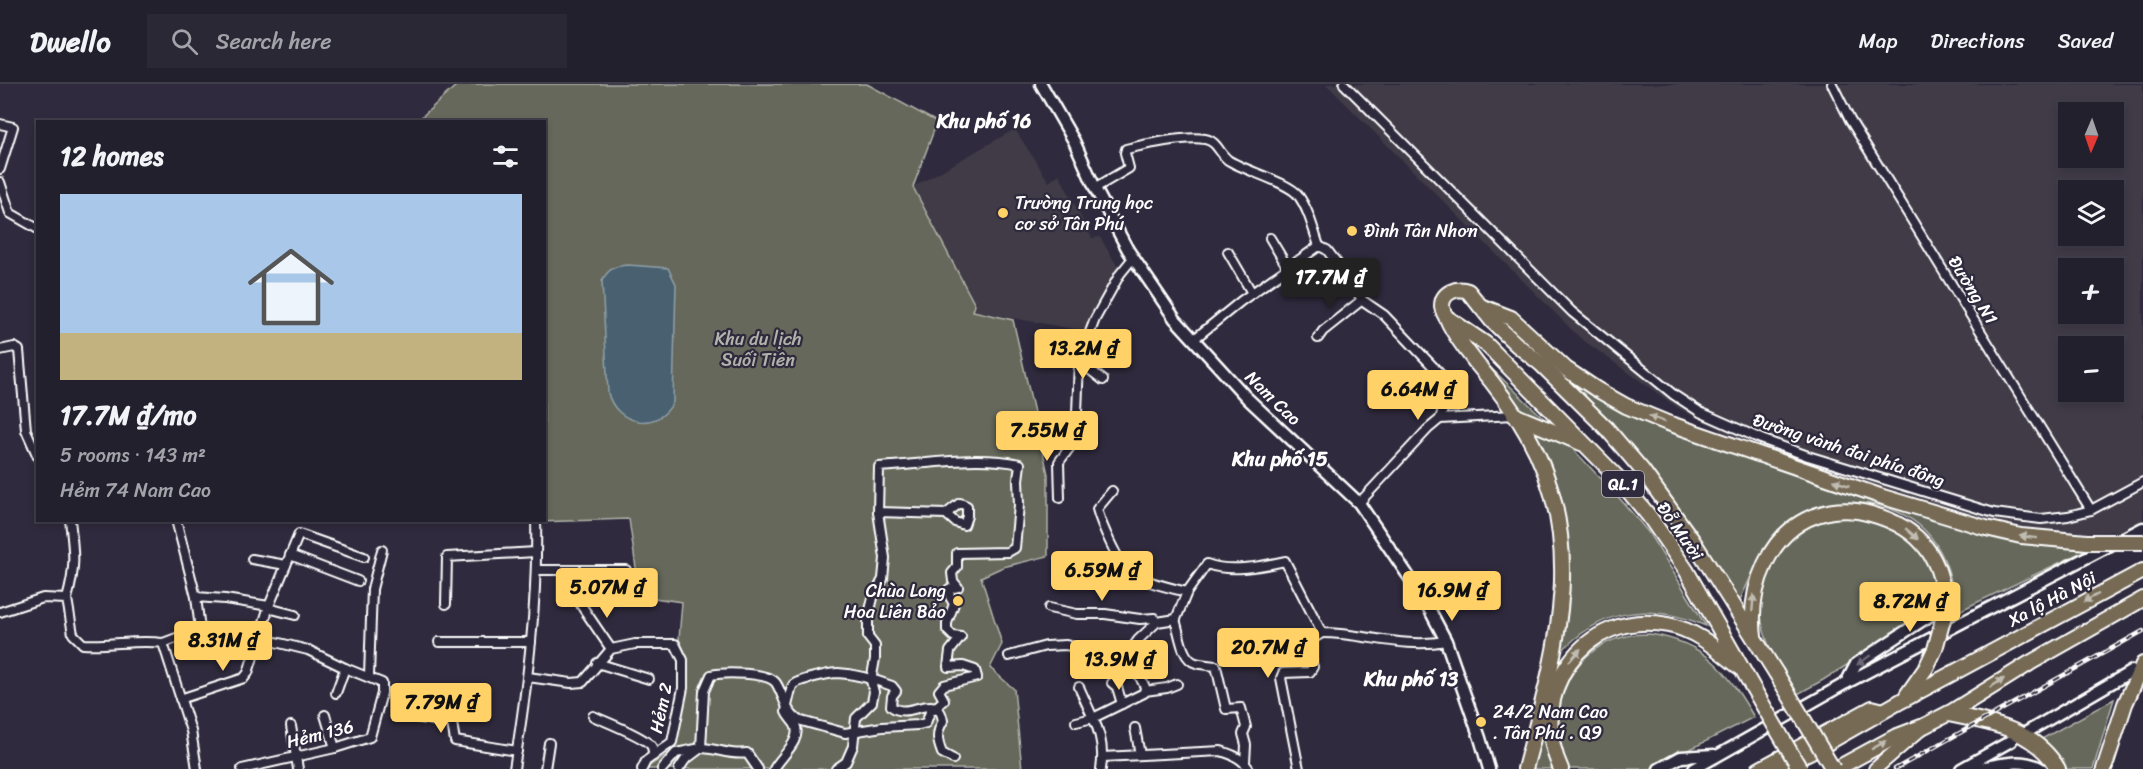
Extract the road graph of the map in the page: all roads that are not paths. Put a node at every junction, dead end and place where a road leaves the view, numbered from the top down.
1 (1041, 84) edge
2 (1344, 84) edge
3 (1832, 84) edge
4 (0, 124) edge
5 (0, 169) edge
6 (0, 182) edge
7 (1095, 188) junction
8 (36, 228) edge
9 (1270, 238) dead end
10 (1319, 246) junction
11 (1228, 252) dead end
12 (1132, 258) junction
13 (1288, 268) junction
14 (1252, 293) junction
15 (1362, 300) junction
16 (1480, 306) junction
17 (1447, 318) junction
18 (1453, 331) junction
19 (1318, 338) dead end
20 (1193, 339) junction
21 (1517, 345) junction
22 (0, 350) edge
23 (1079, 361) junction
24 (1103, 381) dead end
25 (1514, 415) junction
26 (1440, 419) junction
27 (1076, 439) junction
28 (1571, 439) junction
29 (1044, 440) dead end
30 (1590, 448) junction
31 (36, 452) edge
32 (2143, 482) edge
33 (1112, 491) dead end
34 (1060, 498) dead end
35 (1359, 502) junction
36 (2091, 510) junction
37 (878, 512) junction
38 (946, 514) dead end
39 (69, 522) edge
40 (177, 522) edge
41 (536, 522) edge
42 (2143, 528) edge
43 (2143, 542) edge
44 (382, 550) dead end
45 (536, 552) junction
46 (290, 555) junction
47 (363, 557) dead end
48 (252, 559) dead end
49 (286, 566) junction
50 (536, 570) junction
51 (627, 570) dead end
52 (2143, 571) edge
53 (358, 581) dead end
54 (1187, 592) junction
55 (196, 597) junction
56 (67, 599) junction
57 (2143, 599) edge
58 (1944, 601) junction
59 (446, 604) dead end
60 (581, 605) dead end
61 (268, 607) junction
62 (1049, 608) dead end
63 (0, 612) edge
64 (295, 615) dead end
65 (1155, 620) junction
66 (1175, 620) junction
67 (1322, 633) junction
68 (259, 638) junction
69 (1446, 641) junction
70 (1755, 641) junction
71 (439, 642) dead end
72 (531, 642) junction
73 (163, 643) junction
74 (611, 649) junction
75 (1130, 654) junction
76 (1009, 656) dead end
77 (1726, 657) junction
78 (1760, 661) junction
79 (597, 663) junction
80 (345, 668) junction
81 (1743, 670) junction
82 (2138, 674) edge
83 (1773, 675) junction
84 (369, 676) junction
85 (528, 676) junction
86 (649, 680) dead end
87 (872, 681) junction
88 (1112, 683) dead end
89 (1846, 683) junction
90 (1177, 684) dead end
91 (1079, 687) dead end
92 (1749, 689) junction
93 (1145, 690) junction
94 (336, 693) dead end
95 (180, 699) junction
96 (1901, 701) junction
97 (1122, 704) junction
98 (786, 707) junction
99 (937, 707) junction
100 (1884, 710) junction
101 (1948, 714) junction
102 (325, 715) dead end
103 (593, 716) dead end
104 (415, 717) dead end
105 (1094, 718) junction
106 (1076, 722) dead end
107 (291, 726) dead end
108 (1924, 726) junction
109 (1134, 728) dead end
110 (855, 731) junction
111 (2027, 732) dead end
112 (2011, 741) dead end
113 (549, 743) dead end
114 (335, 748) junction
115 (701, 748) junction
116 (517, 751) junction
117 (1140, 755) junction
118 (1717, 755) junction
119 (653, 756) junction
120 (295, 757) junction
121 (1103, 757) junction
122 (953, 759) dead end
123 (273, 765) edge
124 (1247, 765) edge
125 (197, 769) edge
126 (242, 769) edge
127 (298, 769) edge
128 (514, 769) edge
129 (545, 769) edge
130 (642, 769) edge
131 (662, 769) edge
132 (679, 769) edge
133 (758, 769) edge
134 (774, 769) edge
135 (836, 769) edge
136 (1101, 769) edge
137 (1299, 769) edge
138 (1488, 769) edge
139 (1518, 769) edge
140 (1525, 769) edge
141 (1561, 769) edge
142 (1659, 769) edge
143 (1694, 769) edge
144 (1758, 769) edge
145 (1774, 769) edge
146 (1790, 769) edge
147 (1800, 769) edge
148 (1823, 769) edge
149 (1835, 769) edge
150 (1875, 769) edge
151 (1961, 769) edge
152 (1973, 769) edge
153 (2042, 769) edge
154 (2058, 769) edge
155 (2098, 769) edge
156 (2104, 769) edge

1 - 7 main road, Nam Cao
2 - 36 street, Đường vành đai phía đông
3 - 36 street, Đường N1
4 - 5 street
6 - 8 street
7 - 10 street
7 - 12 main road, Nam Cao
9 - 13 street
10 - 13 street
10 - 15 street
11 - 14 street
12 - 20 main road, Nam Cao
12 - 23 street
13 - 14 street
14 - 20 street
15 - 19 street
15 - 26 street
16 - 17 highway, Đỗ Mười / QL.1
16 - 21 highway, Đỗ Mười / QL.1
43 -> 16 highway, bridge
17 - 18 highway
17 - 30 highway, Đỗ Mười / QL.1
18 - 25 highway
18 - 28 highway, Đỗ Mười / QL.1
20 - 35 main road, Nam Cao
21 - 70 highway, Đỗ Mười / QL.1
21 - 78 highway, Đỗ Mười / QL.1
22 - 31 street
23 - 24 street
23 - 27 street
25 - 26 street
25 - 28 highway
25 - 139 highway
25 - 140 highway
26 - 35 street
27 - 29 street
27 - 34 street
28 - 30 highway
28 - 77 highway, Đỗ Mười / QL.1
30 - 81 highway, Đỗ Mười / QL.1
32 - 36 street, Đường vành đai phía đông
33 - 54 street
35 - 69 main road, Nam Cao
37 - 38 street
37 - 87 street
37 - 99 street
39 - 56 street
40 - 55 street
41 - 45 street
42 - 89 main road
44 - 84 street
45 - 50 street
45 - 59 street
46 - 47 street
46 - 49 street
46 - 53 street
48 - 49 street
49 - 61 street
50 - 51 street
50 - 72 street
52 -> 96 highway, Xa lộ Hà Nội
54 - 66 street
54 - 67 street
55 - 61 street
55 - 73 street
56 - 63 street
56 - 73 street
101 -> 57 highway
70 -> 58 highway, QL.1
58 -> 89 main road
58 - 96 highway, QL.1, bridge
60 - 74 street
61 - 64 street
61 - 68 street
62 - 65 street
65 - 66 street
65 - 75 street
66 - 124 street
67 - 69 street
67 - 137 street
68 - 80 street
68 - 95 street
69 - 138 main road, Nam Cao
70 - 78 highway, QL.1
70 - 83 highway, Đỗ Mười / QL.1
71 - 72 street
72 - 85 street
73 - 95 street
74 - 79 street
74 - 119 street, Hẻm 2
75 - 76 street
75 - 93 street
77 - 81 highway, QL.1
77 - 92 highway, Đỗ Mười / QL.1
141 -> 77 highway, QL.1
78 - 83 highway, Đỗ Mười / QL.1
79 - 85 street
79 - 86 street
80 - 84 street
80 - 94 street
81 - 92 highway, Đỗ Mười / QL.1
82 - 111 main road
82 - 155 highway
82 - 156 highway
83 - 148 highway, QL.1
83 - 149 highway, QL.1, bridge
84 - 114 street, Hẻm 136
85 - 116 street
87 - 98 street
87 - 99 street
87 - 110 street
88 - 97 street
89 - 118 main road
90 - 93 street
91 - 105 street
92 - 146 highway, QL.1
92 - 147 highway, QL.1, bridge
93 - 97 street
95 - 125 street
96 - 100 highway, Xa lộ Hà Nội / QL.1
97 - 105 street
98 - 110 street
98 - 115 street
98 - 134 street
99 - 110 street
99 - 122 street
100 - 144 main road, Xa lộ Hà Nội / QL.1
100 - 145 highway, Xa lộ Hà Nội / QL.1
101 - 108 highway
101 - 154 highway
102 - 114 street
103 - 119 street
104 - 116 street
105 - 106 street
105 - 121 street
107 - 120 street
149 -> 108 highway
108 - 150 main road
109 - 117 street
110 - 135 street
112 - 151 main road
113 - 129 street
114 - 120 street, Hẻm 136
115 - 131 street
115 - 132 street
115 - 133 street
116 - 128 street
117 - 121 street
117 - 124 street
118 - 142 main road
118 - 143 main road
119 - 130 street, Hẻm 2
120 - 123 street, Hẻm 136
120 - 127 street
121 - 136 street
123 - 126 street, Hẻm 136
152 - 153 main road

